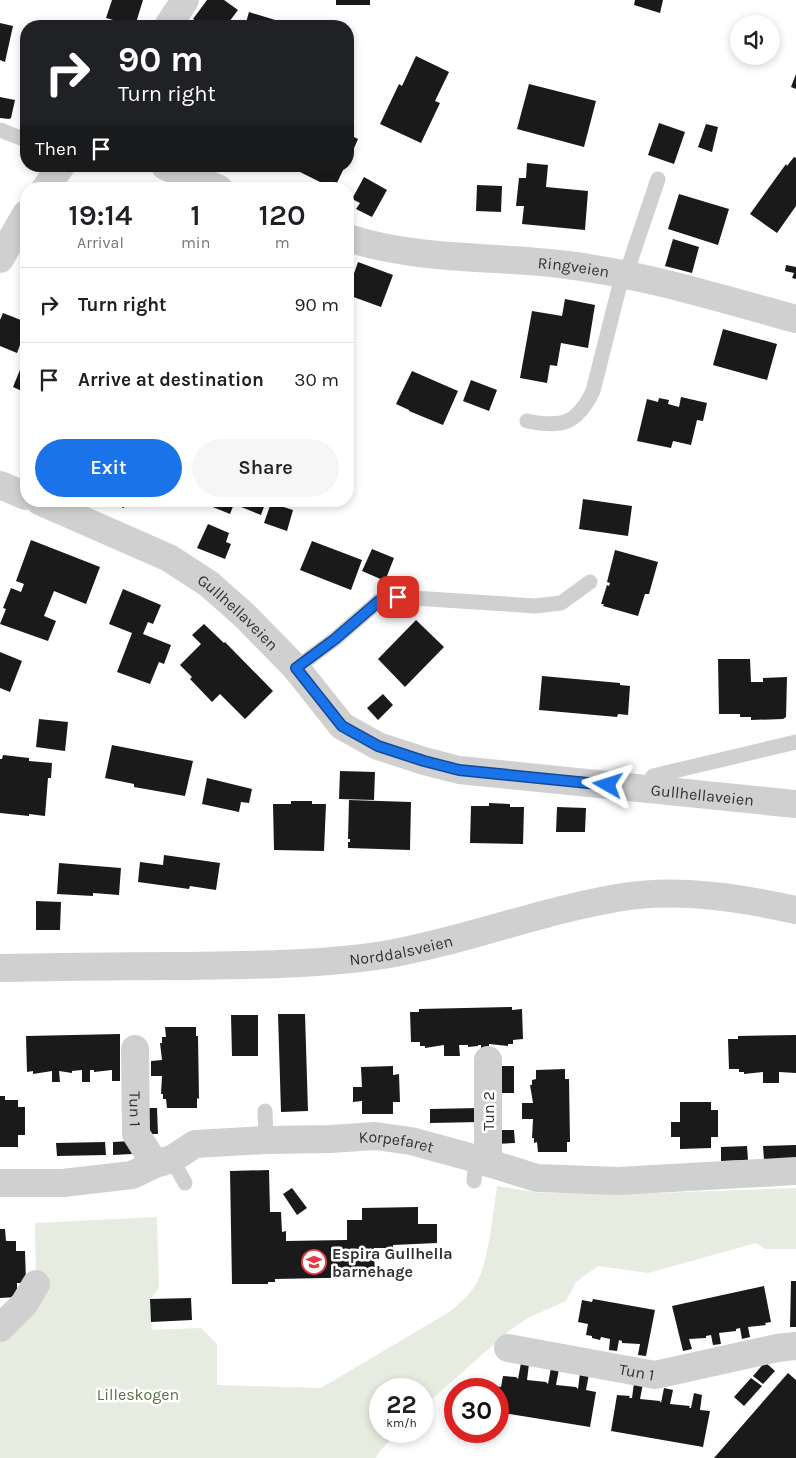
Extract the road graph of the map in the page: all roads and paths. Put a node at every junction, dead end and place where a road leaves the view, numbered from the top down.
1 (185, 0) edge
2 (172, 20) edge
3 (0, 130) edge
4 (20, 138) edge
5 (179, 172) edge
6 (658, 179) dead end
7 (202, 182) edge
8 (20, 224) edge
9 (354, 240) edge
10 (0, 259) edge
11 (626, 274) junction
12 (796, 319) edge
13 (527, 421) dead end
14 (0, 485) edge
15 (20, 493) edge
16 (53, 507) edge
17 (590, 582) dead end
18 (296, 668) junction
19 (796, 742) edge
20 (646, 789) junction
21 (796, 804) edge
22 (796, 910) edge
23 (0, 968) edge
24 (135, 1049) dead end
25 (488, 1060) dead end
26 (265, 1111) dead end
27 (266, 1140) junction
28 (164, 1161) junction
29 (480, 1168) junction
30 (796, 1171) edge
31 (0, 1183) edge
32 (185, 1183) dead end
33 (36, 1284) dead end
34 (0, 1328) edge
35 (508, 1348) dead end
36 (790, 1353) edge

1 - 2 street
3 - 4 lane
5 - 7 street
6 - 11 lane
8 - 10 street
9 - 11 street, Ringveien
11 - 12 street, Ringveien
11 - 13 lane
14 - 15 street
16 - 18 street, Gullhellaveien
17 - 18 lane
18 - 20 street, Gullhellaveien
19 - 20 lane
20 - 21 street, Gullhellaveien
22 - 23 street, Norddalsveien
24 - 28 street, Tun 1
25 - 29 street, Tun 2
26 - 27 lane
27 - 28 street, Korpefaret
27 - 29 street, Korpefaret
28 - 31 street, Korpefaret
28 - 32 lane
29 - 30 street, Korpefaret
33 - 34 street
35 - 36 street, Tun 1

